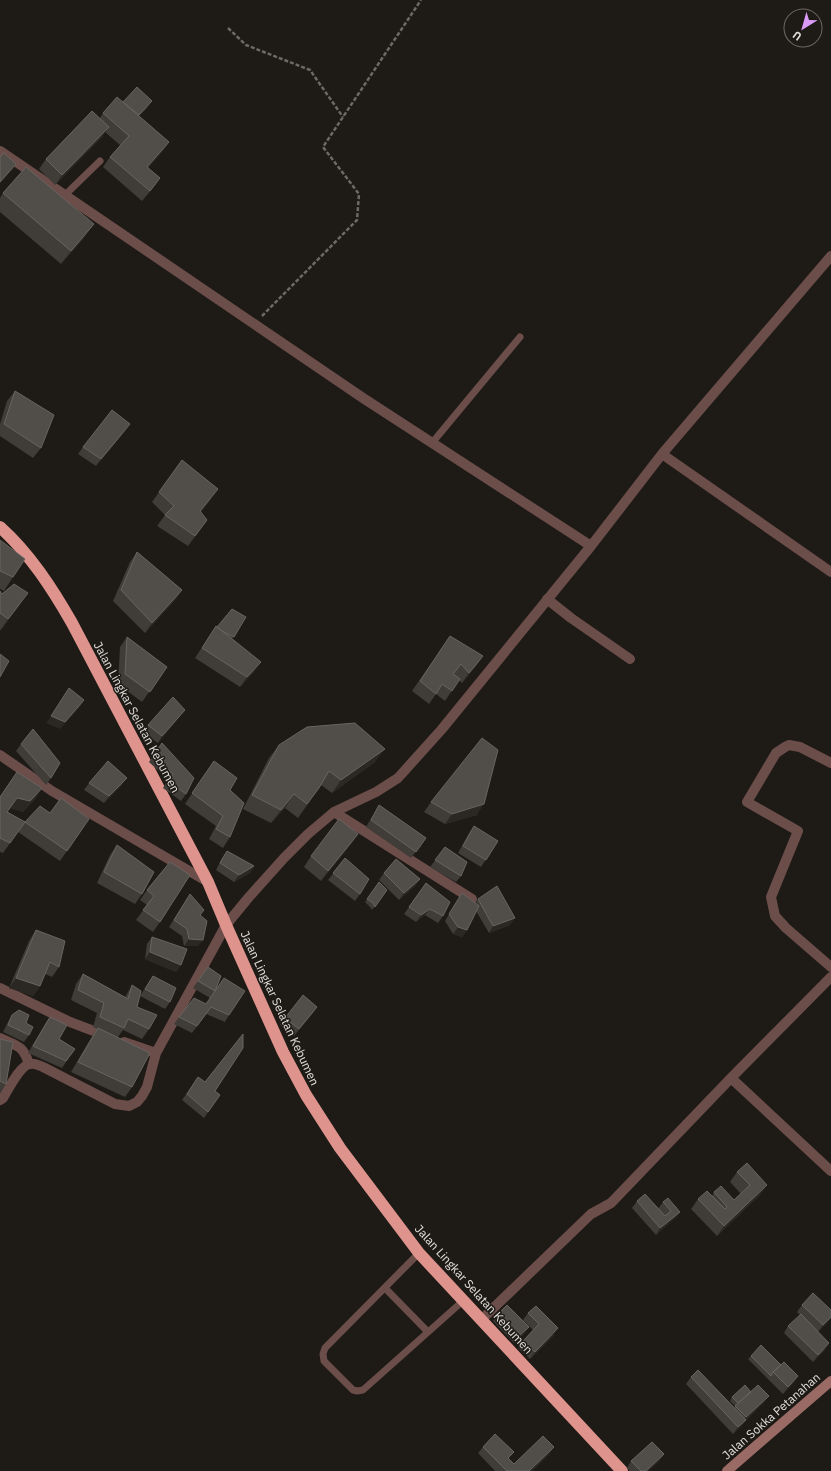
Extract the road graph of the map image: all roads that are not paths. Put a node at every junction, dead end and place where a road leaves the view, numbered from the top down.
1 (0, 151) edge
2 (100, 161) dead end
3 (65, 195) junction
4 (831, 256) edge
5 (520, 337) dead end
6 (432, 443) junction
7 (662, 454) junction
8 (0, 527) edge
9 (590, 546) junction
10 (831, 572) edge
11 (547, 600) junction
12 (630, 659) dead end
13 (0, 755) edge
14 (831, 763) edge
15 (334, 812) junction
16 (208, 882) junction
17 (472, 899) edge
18 (226, 925) junction
19 (831, 967) edge
20 (831, 977) edge
21 (0, 988) edge
22 (0, 1038) edge
23 (156, 1053) junction
24 (29, 1064) junction
25 (731, 1078) junction
26 (0, 1100) edge
27 (831, 1171) edge
28 (419, 1253) junction
29 (385, 1288) junction
30 (464, 1300) junction
31 (482, 1319) junction
32 (428, 1332) junction
33 (831, 1381) edge
34 (622, 1471) edge
35 (727, 1471) edge

1 - 3 street
2 - 3 lane
3 - 6 street
4 - 7 street
5 - 6 lane
6 - 9 street
7 - 9 street
7 - 10 street
8 - 16 highway, Jalan Lingkar Selatan Kebumen
9 - 11 street
11 - 12 street
11 - 15 street
13 - 16 street
14 - 19 street
15 - 17 street
15 - 18 street
16 - 18 highway, Jalan Lingkar Selatan Kebumen
18 - 23 street
18 - 28 highway, Jalan Lingkar Selatan Kebumen
20 - 25 street
21 - 23 street
22 - 24 street
23 - 24 street
24 - 26 street
25 - 27 street
25 - 31 street
28 - 29 lane
28 - 30 highway, Jalan Lingkar Selatan Kebumen
29 - 32 lane
29 - 32 lane
30 - 31 highway, Jalan Lingkar Selatan Kebumen
30 - 32 lane
31 - 34 highway, Jalan Lingkar Selatan Kebumen
33 - 35 main road, Jalan Sokka Petanahan

